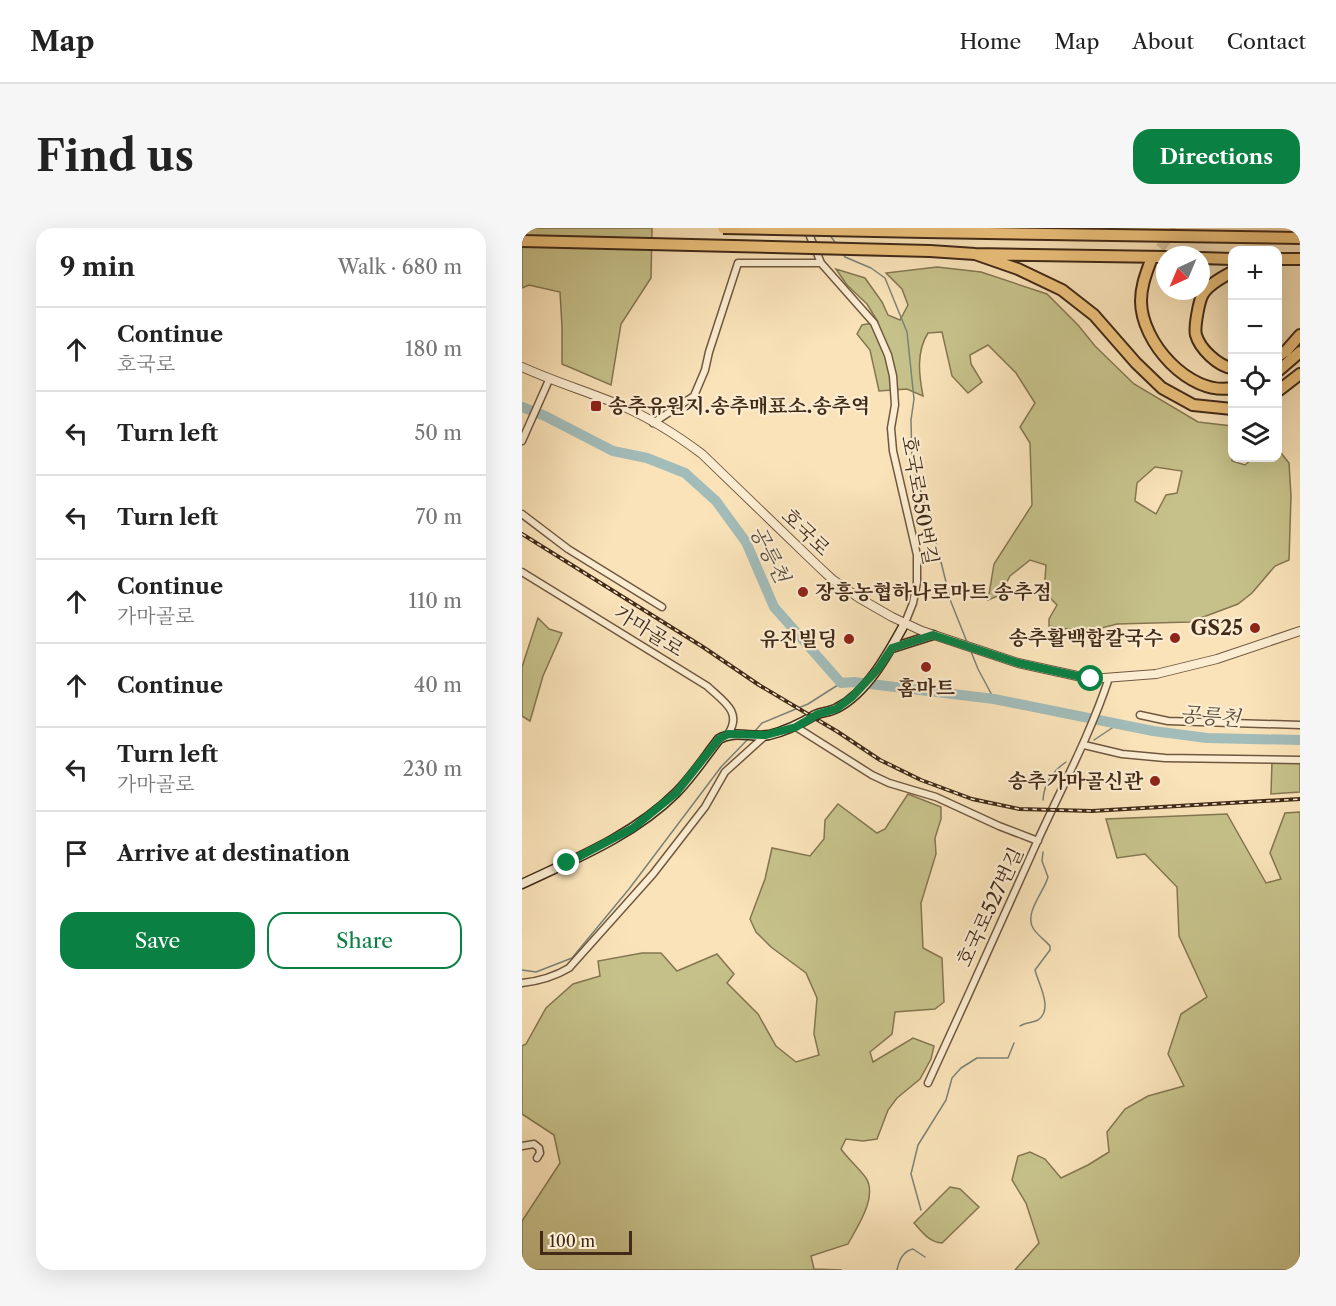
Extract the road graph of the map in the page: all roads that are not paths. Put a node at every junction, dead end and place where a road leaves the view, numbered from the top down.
1 (723, 228) edge
2 (807, 228) edge
3 (1000, 228) edge
4 (979, 234) junction
5 (1300, 238) edge
6 (522, 242) edge
7 (975, 254) junction
8 (1156, 257) edge
9 (1210, 258) edge
10 (1228, 259) edge
11 (1282, 259) edge
12 (1300, 259) edge
13 (1151, 260) tunnel mouth
14 (821, 263) junction
15 (1228, 275) edge
16 (1300, 335) edge
17 (1300, 352) edge
18 (1281, 354) edge
19 (522, 367) edge
20 (1228, 367) edge
21 (1282, 368) edge
22 (1300, 374) edge
23 (549, 380) junction
24 (1282, 388) edge
25 (1228, 389) edge
26 (1228, 409) edge
27 (653, 423) junction
28 (522, 441) edge
29 (522, 514) edge
30 (522, 572) edge
31 (662, 607) dead end
32 (905, 623) junction
33 (1300, 631) edge
34 (933, 635) junction
35 (892, 648) junction
36 (1109, 678) junction
37 (1140, 715) dead end
38 (1300, 725) edge
39 (796, 727) junction
40 (730, 735) junction
41 (766, 735) junction
42 (1083, 745) junction
43 (1300, 760) edge
44 (1038, 841) junction
45 (522, 884) edge
46 (522, 982) edge
47 (928, 1083) dead end
48 (522, 1146) edge
49 (537, 1158) dead end

1 - 4 highway, bridge
2 - 14 street, 호국로550번길
3 - 4 highway
4 - 5 highway
6 - 7 highway, bridge
7 - 8 highway
7 - 26 highway
9 - 10 highway
11 - 12 highway
13 - 25 highway
14 - 27 street
14 - 32 street, 호국로550번길
15 - 20 highway
16 - 18 highway
17 - 21 highway
19 - 23 street, 호국로
22 - 24 highway
23 - 27 street, 호국로
23 - 28 street
27 - 32 street, 호국로
29 - 31 street
30 - 40 street, 가마골로
32 - 34 street, 호국로
32 - 35 main road
33 - 36 street, 호국로
34 - 35 main road
34 - 36 street, 호국로
35 - 39 main road
36 - 42 street, 호국로527번길
37 - 38 street
39 - 41 main road
39 - 44 street
40 - 41 main road
40 - 45 main road
41 - 46 street
42 - 43 street
42 - 44 street, 호국로527번길
44 - 47 street, 호국로527번길
48 - 49 street

